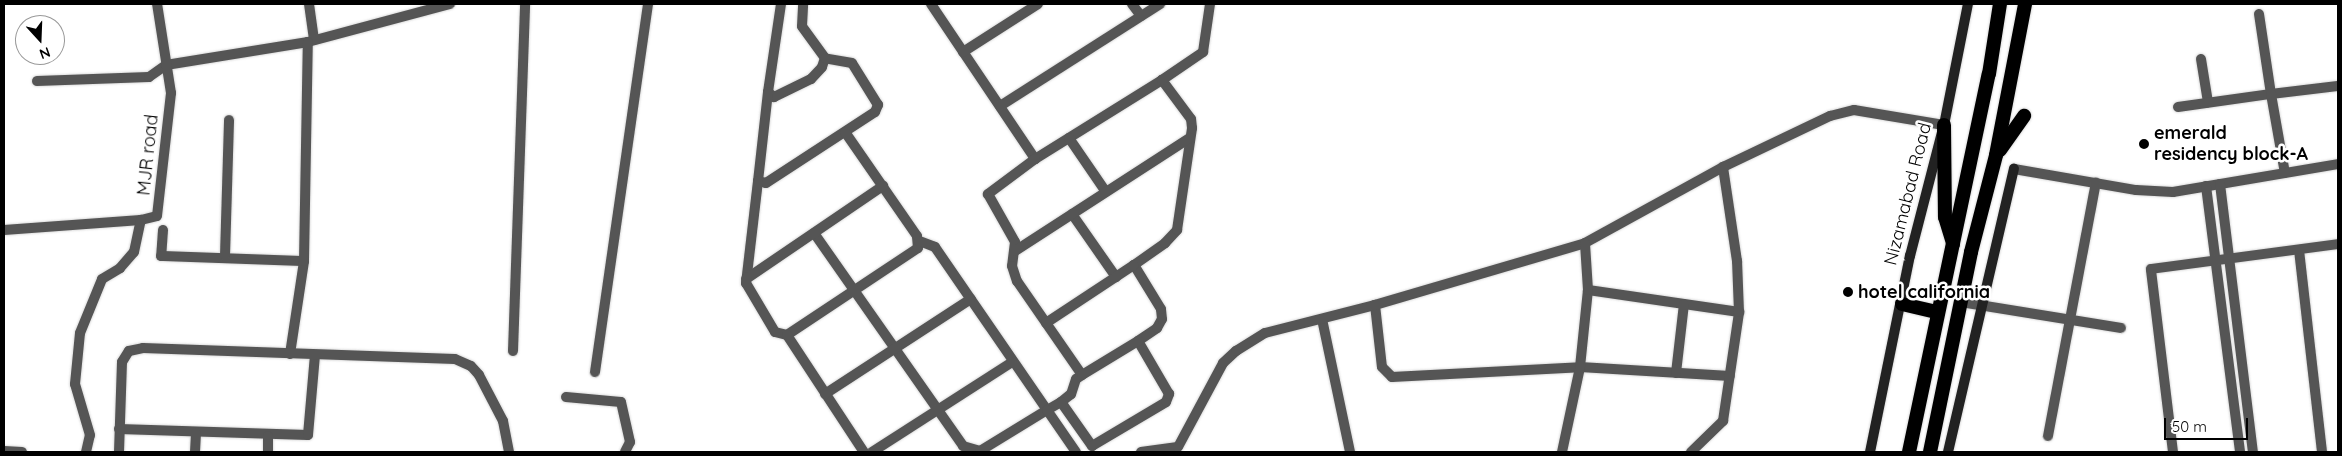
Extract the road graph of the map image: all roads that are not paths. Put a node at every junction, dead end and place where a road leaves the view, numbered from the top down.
1 (157, 4) edge
2 (309, 4) edge
3 (450, 4) edge
4 (525, 4) edge
5 (648, 4) edge
6 (781, 4) edge
7 (803, 4) edge
8 (931, 4) edge
9 (1038, 4) edge
10 (1132, 4) edge
11 (1160, 4) edge
12 (1210, 4) edge
13 (1968, 4) edge
14 (2000, 4) edge
15 (2025, 4) edge
16 (2259, 14) dead end
17 (1141, 16) junction
18 (311, 41) junction
19 (963, 52) junction
20 (825, 58) junction
21 (2201, 59) dead end
22 (166, 65) junction
23 (1162, 80) junction
24 (37, 81) dead end
25 (2338, 86) edge
26 (768, 92) junction
27 (2271, 94) junction
28 (2208, 102) junction
29 (1000, 106) junction
30 (2178, 107) dead end
31 (2024, 116) dead end
32 (229, 120) dead end
33 (1944, 125) junction
34 (845, 132) junction
35 (1069, 138) junction
36 (1190, 138) junction
37 (1996, 155) junction
38 (1035, 159) junction
39 (2338, 164) edge
40 (1723, 167) junction
41 (2014, 169) joint
42 (2285, 173) junction
43 (758, 181) junction
44 (2096, 182) junction
45 (2220, 184) junction
46 (883, 186) junction
47 (2206, 186) junction
48 (1106, 192) junction
49 (1072, 214) junction
50 (141, 220) junction
51 (4, 230) edge
52 (163, 230) dead end
53 (814, 233) junction
54 (919, 241) junction
55 (1585, 243) junction
56 (1954, 244) junction
57 (2338, 244) edge
58 (2299, 250) junction
59 (1015, 251) junction
60 (225, 256) junction
61 (2232, 260) junction
62 (304, 261) junction
63 (2217, 262) junction
64 (1134, 265) junction
65 (1116, 277) junction
66 (746, 279) junction
67 (855, 290) junction
68 (1588, 290) junction
69 (971, 299) junction
70 (1961, 302) junction
71 (1684, 304) junction
72 (1902, 304) junction
73 (1375, 305) junction
74 (1979, 307) junction
75 (1738, 312) junction
76 (1938, 312) junction
77 (1322, 319) junction
78 (2068, 321) junction
79 (1046, 323) junction
80 (2121, 328) dead end
81 (787, 335) junction
82 (1138, 341) junction
83 (896, 349) junction
84 (513, 351) dead end
85 (290, 354) junction
86 (315, 355) junction
87 (1012, 362) junction
88 (2244, 365) junction
89 (1580, 367) junction
90 (2230, 367) junction
91 (595, 372) dead end
92 (1676, 373) junction
93 (1082, 376) junction
94 (1730, 376) junction
95 (825, 394) junction
96 (566, 397) dead end
97 (1061, 402) junction
98 (938, 410) junction
99 (1047, 410) junction
100 (119, 429) junction
101 (196, 433) junction
102 (268, 436) junction
103 (2048, 436) dead end
104 (1179, 450) edge
105 (4, 451) edge
106 (22, 452) edge
107 (86, 452) edge
108 (119, 452) edge
109 (195, 452) edge
110 (268, 452) edge
111 (509, 452) edge
112 (625, 452) edge
113 (864, 452) edge
114 (872, 452) edge
115 (1076, 452) edge
116 (1141, 452) edge
117 (1350, 452) edge
118 (1562, 452) edge
119 (1691, 452) edge
120 (1870, 452) edge
121 (1909, 452) edge
122 (1930, 452) edge
123 (1948, 452) edge
124 (2174, 452) edge
125 (2240, 452) edge
126 (2253, 452) edge
127 (2322, 452) edge

1 - 22 street, MJR road
2 - 18 street
3 - 18 street
4 - 84 street
5 - 91 street
6 - 26 street
7 - 20 street
8 - 19 street
9 - 19 street
10 - 17 street
11 - 17 street
12 - 23 street
13 - 33 main road, Nizamabad Road
14 - 56 highway
15 - 37 highway
16 - 27 street
17 - 29 street
18 - 22 street
18 - 62 street
19 - 29 street
20 - 26 street
20 - 34 street
21 - 28 street
22 - 24 street
22 - 50 street, MJR road
23 - 35 street
23 - 36 street
25 - 27 street
26 - 43 street
27 - 28 street
27 - 42 street
28 - 30 street
29 - 38 street
31 - 37 highway
32 - 60 street
33 - 40 street
33 - 56 highway
33 - 72 main road, Nizamabad Road
34 - 43 street
34 - 46 street
35 - 38 street
35 - 48 street
36 - 48 street
36 - 64 street
37 - 70 highway
38 - 59 street
39 - 42 street
40 - 55 street
40 - 75 street
41 - 44 street
41 - 74 main road
42 - 45 street
43 - 66 street
44 - 47 street
44 - 78 street
45 - 47 street
45 - 61 street
46 - 53 street
46 - 54 street
47 - 63 street
48 - 49 street
49 - 59 street
49 - 65 street
50 - 51 street, MJR road
50 - 107 street
52 - 60 street
53 - 66 street
53 - 67 street
54 - 67 street
54 - 69 street
55 - 68 street
55 - 73 street
56 - 76 highway
57 - 58 street
58 - 61 street
58 - 127 street
59 - 79 street
60 - 62 street
61 - 63 street
61 - 88 street
62 - 85 street
63 - 90 street
63 - 124 street
64 - 65 street
64 - 82 street
65 - 79 street
66 - 81 street
67 - 81 street
67 - 83 street
68 - 71 street
68 - 89 street
69 - 83 street
69 - 87 street
70 - 74 street
70 - 122 highway
71 - 75 street
71 - 92 street
72 - 76 highway
72 - 120 main road, Nizamabad Road
73 - 77 street
73 - 89 street
74 - 78 street
74 - 123 main road
75 - 94 street
76 - 121 highway
77 - 104 street
77 - 117 street
78 - 80 street
78 - 103 street
79 - 93 street
81 - 95 street
82 - 93 street
82 - 97 street
83 - 95 street
83 - 98 street
85 - 86 street
85 - 100 street
86 - 102 street
86 - 111 street
87 - 98 street
87 - 99 street
88 - 90 street
88 - 126 street
89 - 92 street
89 - 118 street
90 - 125 street
92 - 94 street
93 - 97 street
94 - 119 street
95 - 113 street
96 - 112 street
97 - 99 street
98 - 99 street
98 - 114 street
99 - 115 street
100 - 101 street
100 - 108 street
101 - 102 street
101 - 109 street
102 - 110 street
104 - 116 street
105 - 106 street

